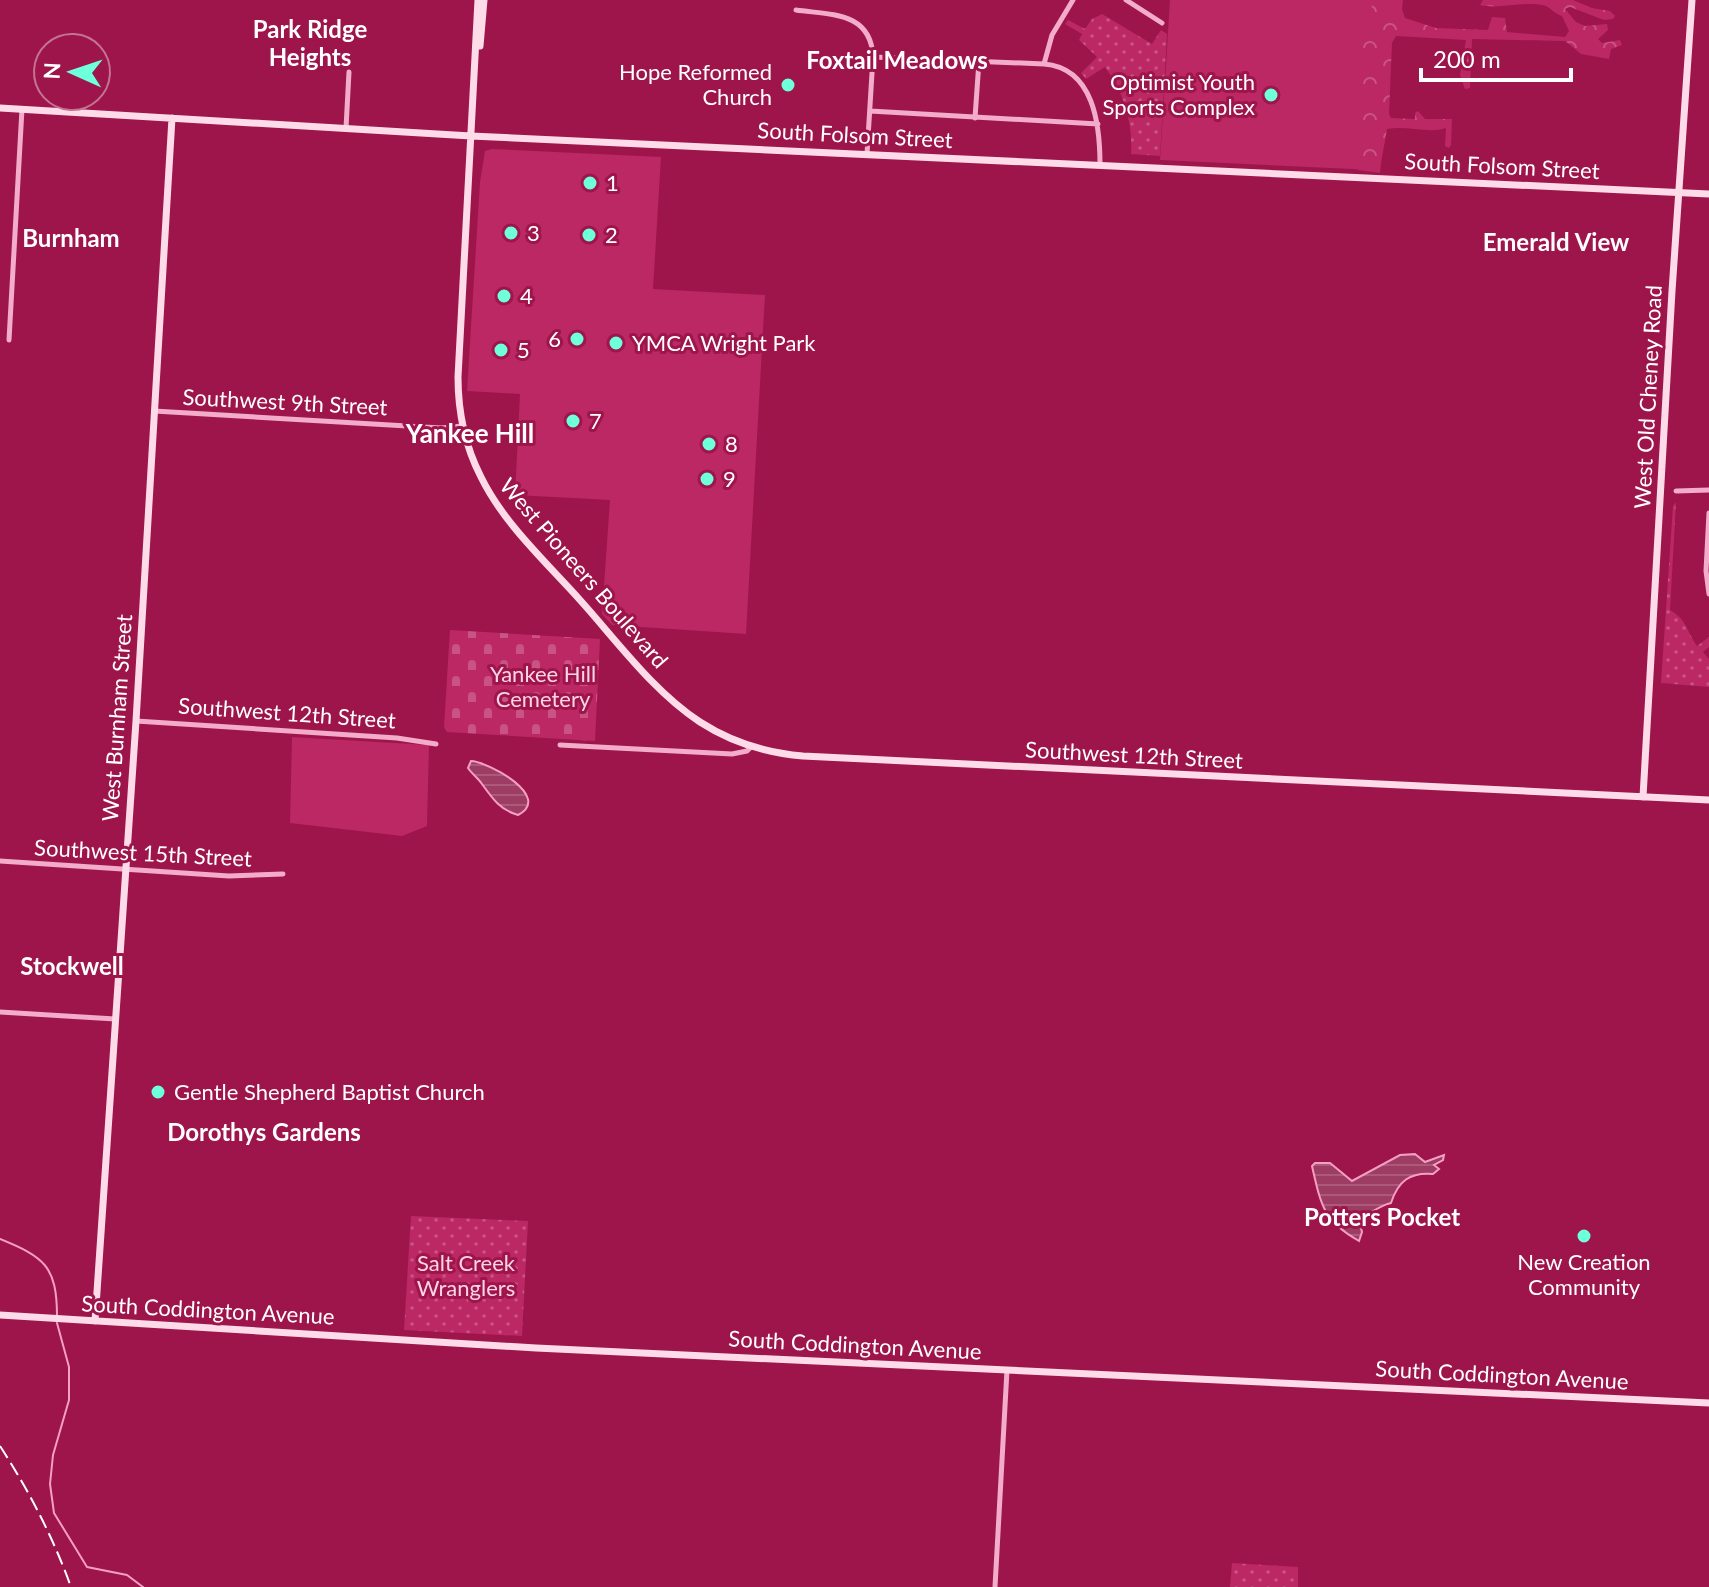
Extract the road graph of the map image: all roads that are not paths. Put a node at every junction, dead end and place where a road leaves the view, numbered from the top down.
1 (481, 0) edge
2 (1073, 0) edge
3 (1126, 0) edge
4 (1692, 0) edge
5 (796, 10) dead end
6 (1162, 23) dead end
7 (873, 57) junction
8 (979, 61) junction
9 (1044, 64) junction
10 (349, 72) dead end
11 (0, 108) edge
12 (22, 109) junction
13 (870, 111) junction
14 (172, 118) junction
15 (975, 118) junction
16 (1098, 124) junction
17 (346, 128) junction
18 (471, 136) junction
19 (867, 154) junction
20 (1100, 165) junction
21 (1678, 193) junction
22 (1709, 194) edge
23 (9, 340) dead end
24 (154, 411) junction
25 (462, 426) junction
26 (1709, 490) edge
27 (1676, 491) dead end
28 (1709, 513) edge
29 (1709, 522) edge
30 (1709, 594) edge
31 (136, 721) junction
32 (436, 744) dead end
33 (560, 745) dead end
34 (752, 746) junction
35 (1643, 797) junction
36 (1709, 800) edge
37 (0, 861) edge
38 (125, 869) junction
39 (283, 874) dead end
40 (0, 1012) edge
41 (115, 1019) junction
42 (0, 1315) edge
43 (95, 1321) junction
44 (1007, 1370) junction
45 (1709, 1403) edge
46 (995, 1587) edge

1 - 18 street, West Pioneers Boulevard
2 - 9 street
3 - 6 street
4 - 21 street, West Old Cheney Road
5 - 7 street
7 - 8 street
7 - 13 street
8 - 9 street
8 - 15 street
9 - 16 street
10 - 17 street
11 - 12 street, South Folsom Street
12 - 14 street, South Folsom Street
12 - 23 street
13 - 15 street
13 - 19 street
14 - 17 street, South Folsom Street
14 - 24 street, West Burnham Street
15 - 16 street
16 - 20 street
17 - 18 street, South Folsom Street
18 - 19 street, South Folsom Street
18 - 25 street, West Pioneers Boulevard
19 - 20 street, South Folsom Street
20 - 21 street, South Folsom Street
21 - 22 street, South Folsom Street
21 - 35 street, West Old Cheney Road
24 - 25 street, Southwest 9th Street
24 - 31 street, West Burnham Street
25 - 34 street, West Pioneers Boulevard
26 - 27 street
28 - 29 street
29 - 30 street
31 - 32 street, Southwest 12th Street
31 - 38 street, West Burnham Street
33 - 34 street, Southwest 12th Street
34 - 35 street, Southwest 12th Street
35 - 36 street, Southwest 12th Street
37 - 38 street, Southwest 15th Street
38 - 39 street, Southwest 15th Street
38 - 41 street, West Burnham Street
40 - 41 street
41 - 43 street, West Burnham Street
42 - 43 street, South Coddington Avenue
43 - 44 street, South Coddington Avenue
44 - 45 street, South Coddington Avenue
44 - 46 street

